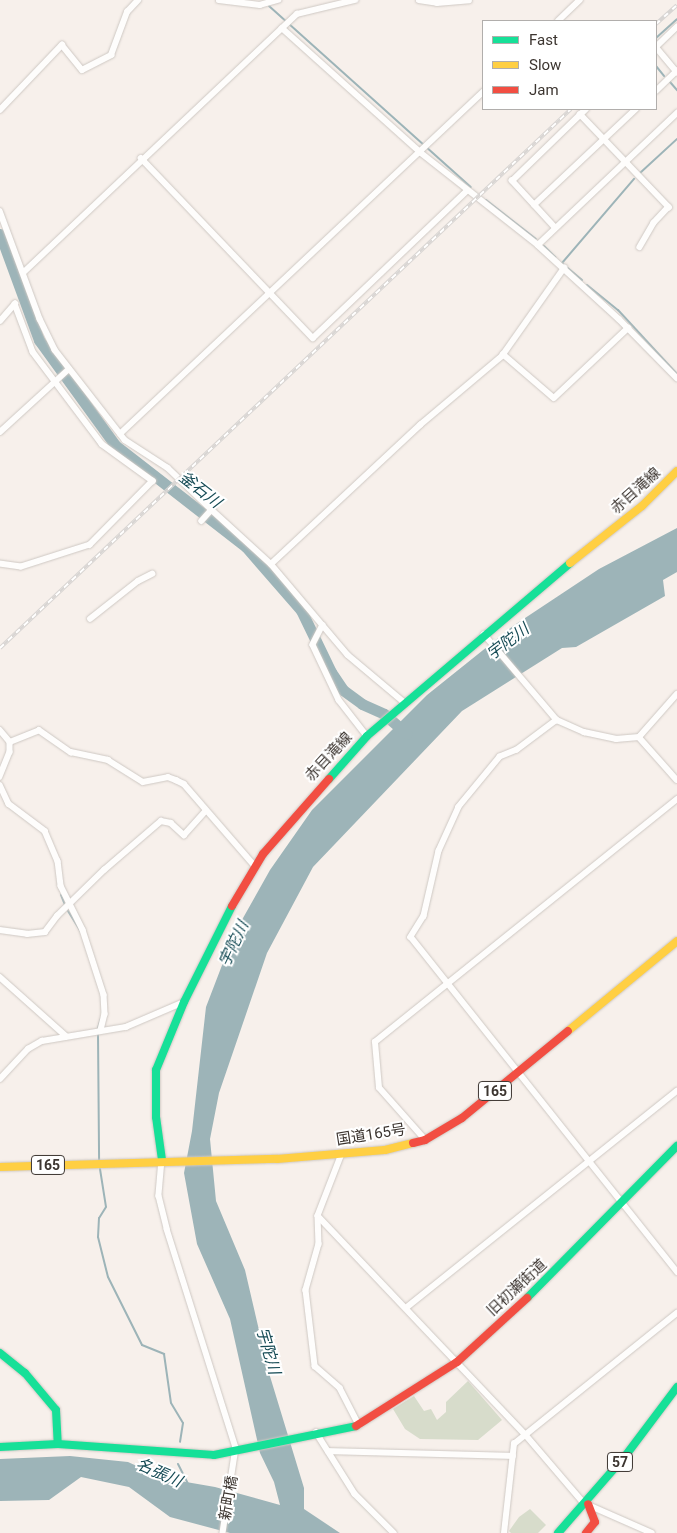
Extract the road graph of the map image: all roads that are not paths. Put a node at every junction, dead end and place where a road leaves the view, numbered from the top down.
1 (138, 0) edge
2 (218, 0) edge
3 (278, 0) edge
4 (356, 0) edge
5 (419, 0) edge
6 (469, 0) edge
7 (580, 0) edge
8 (559, 20) edge
9 (677, 27) edge
10 (282, 28) junction
11 (657, 46) edge
12 (657, 48) edge
13 (677, 72) edge
14 (657, 90) edge
15 (482, 93) edge
16 (0, 110) edge
17 (585, 110) edge
18 (635, 110) edge
19 (677, 113) edge
20 (580, 114) junction
21 (604, 138) junction
22 (423, 149) junction
23 (141, 158) junction
24 (625, 161) junction
25 (467, 191) junction
26 (534, 205) junction
27 (0, 211) edge
28 (555, 228) junction
29 (538, 245) junction
30 (640, 247) dead end
31 (564, 268) junction
32 (23, 273) junction
33 (269, 294) junction
34 (0, 320) edge
35 (628, 328) junction
36 (503, 354) junction
37 (68, 371) junction
38 (677, 378) edge
39 (57, 379) junction
40 (0, 432) edge
41 (120, 434) junction
42 (677, 472) edge
43 (191, 483) dead end
44 (211, 510) junction
45 (202, 520) dead end
46 (0, 564) edge
47 (271, 564) junction
48 (152, 574) dead end
49 (90, 619) dead end
50 (323, 625) junction
51 (485, 636) junction
52 (677, 694) edge
53 (404, 702) junction
54 (557, 720) junction
55 (0, 730) edge
56 (367, 736) junction
57 (639, 737) junction
58 (10, 742) junction
59 (0, 777) edge
60 (677, 780) edge
61 (0, 785) edge
62 (677, 799) edge
63 (205, 812) junction
64 (255, 866) junction
65 (68, 905) junction
66 (0, 930) edge
67 (677, 941) edge
68 (0, 977) edge
69 (448, 984) junction
70 (184, 1002) junction
71 (101, 1030) junction
72 (66, 1036) junction
73 (519, 1072) junction
74 (0, 1079) edge
75 (677, 1091) edge
76 (424, 1140) junction
77 (677, 1146) edge
78 (342, 1154) junction
79 (162, 1160) junction
80 (589, 1160) junction
81 (0, 1167) edge
82 (624, 1203) junction
83 (318, 1216) junction
84 (677, 1272) edge
85 (406, 1308) junction
86 (677, 1313) edge
87 (0, 1353) edge
88 (457, 1362) junction
89 (677, 1387) edge
90 (359, 1425) junction
91 (314, 1432) junction
92 (524, 1434) junction
93 (58, 1444) junction
94 (0, 1447) edge
95 (240, 1448) junction
96 (328, 1451) junction
97 (512, 1456) junction
98 (586, 1504) junction
99 (223, 1533) edge
100 (394, 1533) edge
101 (504, 1533) edge
102 (558, 1533) edge
103 (586, 1533) edge
104 (652, 1533) edge

1 - 16 street
2 - 3 street
4 - 10 street
5 - 6 street
7 - 8 street
9 - 11 street
10 - 22 street
10 - 23 street
12 - 13 street
13 - 14 street
15 - 22 street
17 - 20 street
18 - 21 street
19 - 24 street
20 - 21 street
20 - 26 street
21 - 24 street
21 - 26 street
22 - 25 street
22 - 33 street
23 - 32 street
23 - 33 street
24 - 28 street
24 - 30 street
25 - 29 street
25 - 33 street
26 - 28 street
27 - 32 street
28 - 29 street
29 - 31 street
31 - 35 street
31 - 36 street
32 - 37 street
33 - 41 street
34 - 39 street
35 - 36 street
35 - 38 street
36 - 47 street
37 - 39 street
37 - 41 street
39 - 40 street
39 - 46 street
41 - 44 street
42 - 51 main road, 赤目滝線
43 - 44 street
44 - 45 street
44 - 47 street
47 - 50 street
48 - 49 street
50 - 53 street
50 - 56 street
51 - 53 main road, 赤目滝線
51 - 54 street
52 - 57 street
53 - 56 main road, 赤目滝線
54 - 57 street
54 - 69 street
55 - 58 street
56 - 64 main road, 赤目滝線
57 - 60 street
58 - 59 street
58 - 63 street
61 - 65 street
62 - 69 street
63 - 64 street
63 - 65 street
64 - 70 main road, 赤目滝線
65 - 66 street
65 - 71 street
67 - 73 main road, 国道165号 / 165
68 - 72 street
69 - 73 street
69 - 76 street
70 - 71 street
70 - 79 main road, 赤目滝線
71 - 72 street
72 - 74 street
73 - 76 main road, 国道165号 / 165
73 - 80 street
75 - 80 street
76 - 78 main road, 国道165号 / 165
77 - 82 main road, 旧初瀬街道
78 - 79 main road, 国道165号 / 165
78 - 83 street
79 - 81 main road, 国道165号 / 165
79 - 95 street
80 - 82 street
80 - 85 street
82 - 84 street
82 - 88 main road, 旧初瀬街道
83 - 85 street
83 - 90 street
85 - 88 street
86 - 92 street
87 - 93 main road
88 - 90 main road, 旧初瀬街道
88 - 92 street
89 - 98 main road, 57
90 - 91 main road
91 - 95 main road
91 - 96 street
92 - 97 street
92 - 98 street
93 - 94 main road
93 - 95 main road
95 - 99 street, 新町橋
96 - 97 street
96 - 100 street
97 - 101 street
98 - 102 main road, 57
98 - 103 main road
98 - 104 street

